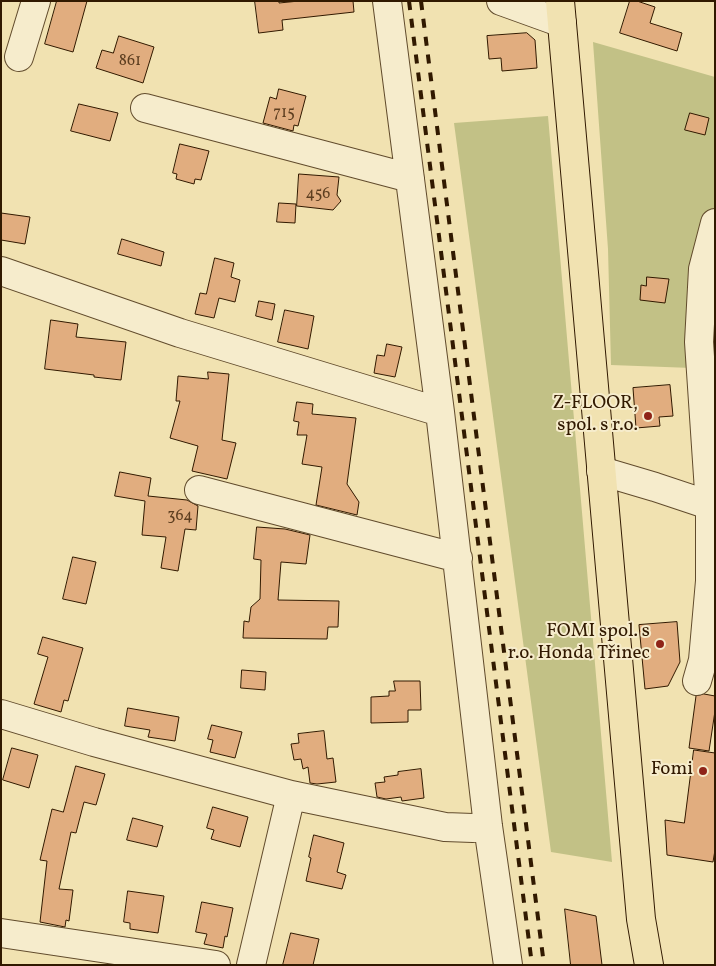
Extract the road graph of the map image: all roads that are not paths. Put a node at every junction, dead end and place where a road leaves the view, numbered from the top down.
1 (36, 1) edge
2 (387, 1) edge
3 (501, 1) edge
4 (561, 12) edge
5 (20, 57) dead end
6 (145, 108) dead end
7 (410, 178) junction
8 (715, 223) edge
9 (1, 270) edge
10 (440, 412) junction
11 (601, 471) junction
12 (199, 490) dead end
13 (712, 507) edge
14 (458, 558) junction
15 (697, 681) dead end
16 (1, 714) edge
17 (291, 796) junction
18 (488, 826) junction
19 (1, 933) edge
20 (216, 965) edge
21 (250, 965) edge
22 (508, 965) edge
23 (649, 965) edge

1 - 5 street
2 - 7 street
3 - 4 street
4 - 11 main road
6 - 7 street
7 - 10 street
8 - 13 street
9 - 10 street
10 - 14 street
11 - 13 street
11 - 23 main road
12 - 14 street
13 - 15 street
14 - 18 street
16 - 17 street
17 - 18 street
17 - 21 street
18 - 22 street
19 - 20 street

